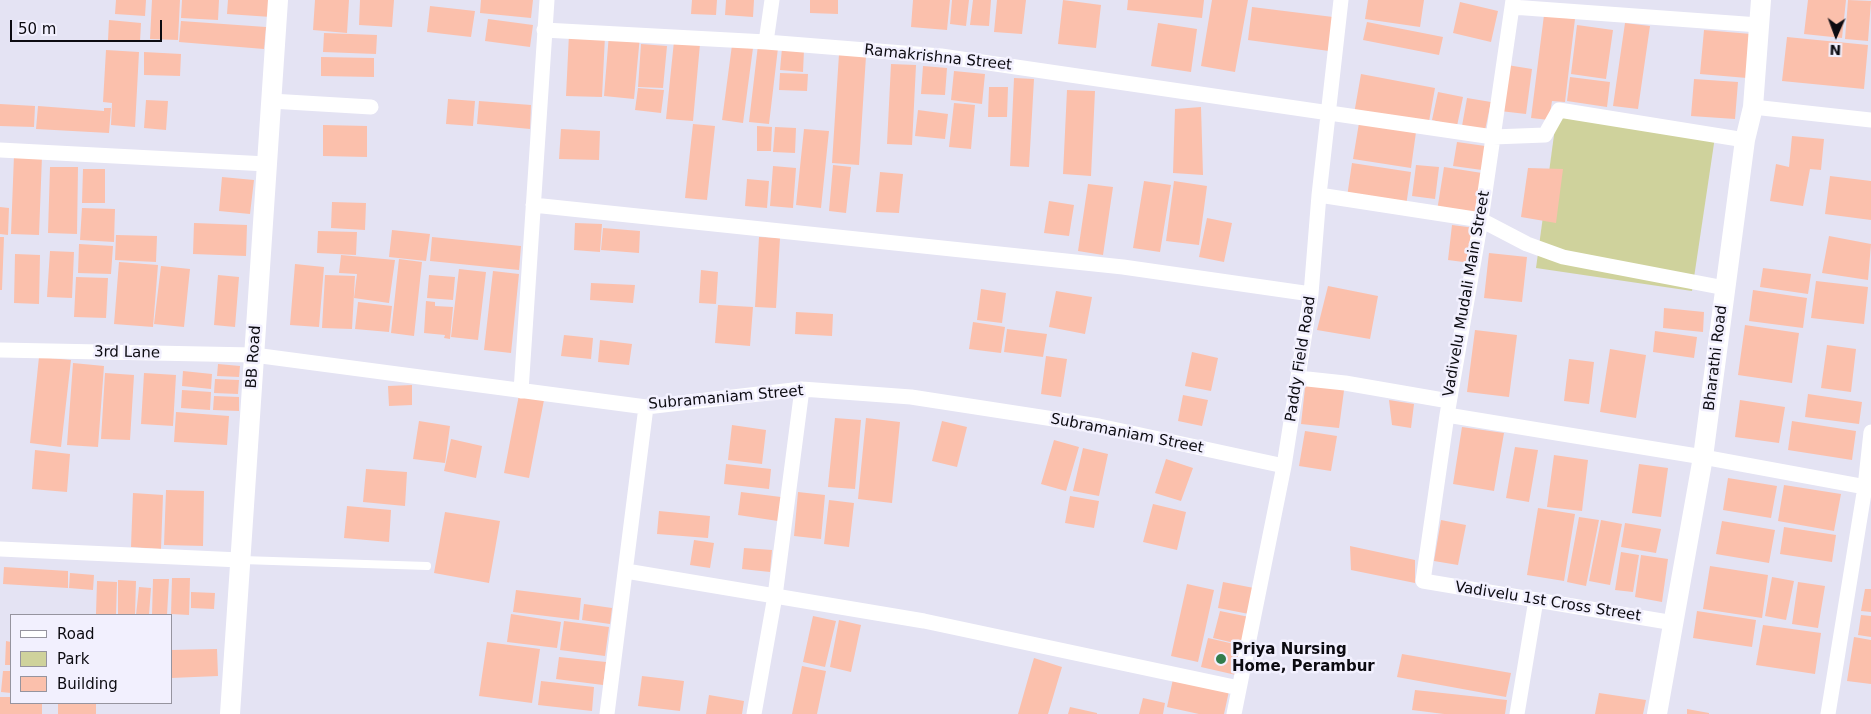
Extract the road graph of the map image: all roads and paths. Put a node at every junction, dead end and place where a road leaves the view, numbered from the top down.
1 (278, 0) edge
2 (547, 0) edge
3 (772, 0) edge
4 (1341, 0) edge
5 (1760, 0) edge
6 (1513, 4) edge
7 (1759, 24) junction
8 (544, 30) junction
9 (766, 42) junction
10 (271, 101) junction
11 (371, 106) dead end
12 (1753, 107) junction
13 (1330, 114) junction
14 (1871, 120) edge
15 (1493, 137) junction
16 (1745, 140) junction
17 (0, 150) edge
18 (267, 164) junction
19 (1319, 195) junction
20 (533, 205) junction
21 (1481, 220) junction
22 (1725, 288) junction
23 (1311, 294) junction
24 (0, 350) edge
25 (254, 355) junction
26 (1298, 378) junction
27 (802, 389) junction
28 (520, 391) junction
29 (646, 407) junction
30 (1448, 408) junction
31 (1871, 432) edge
32 (1703, 458) junction
33 (1284, 466) junction
34 (1868, 488) edge
35 (0, 549) edge
36 (240, 560) junction
37 (426, 566) dead end
38 (626, 571) junction
39 (1423, 581) joint
40 (775, 596) junction
41 (1536, 600) junction
42 (1674, 623) junction
43 (1239, 688) junction
44 (230, 714) edge
45 (607, 714) edge
46 (754, 714) edge
47 (1234, 714) edge
48 (1517, 714) edge
49 (1657, 714) edge
50 (1828, 714) edge

1 - 10 street, BB Road
2 - 8 street
3 - 9 street
4 - 13 street, Paddy Field Road
5 - 7 street, Bharathi Road
6 - 7 street
6 - 15 street, Vadivelu Mudali Main Street
7 - 12 street, Bharathi Road
8 - 9 street, Ramakrishna Street
8 - 20 street
9 - 13 street, Ramakrishna Street
10 - 11 street
10 - 18 street, BB Road
12 - 14 street
12 - 16 street, Bharathi Road
13 - 15 street, Ramakrishna Street
13 - 19 street, Paddy Field Road
15 - 16 street, Ramakrishna Street
15 - 21 street, Vadivelu Mudali Main Street
16 - 22 street, Bharathi Road
17 - 18 street
18 - 25 street, BB Road
19 - 21 street
19 - 23 street, Paddy Field Road
20 - 23 street
20 - 28 street
21 - 22 street
21 - 30 street, Vadivelu Mudali Main Street
22 - 32 street, Bharathi Road
23 - 26 street, Paddy Field Road
24 - 25 street, 3rd Lane
25 - 28 street, Subramaniam Street
25 - 36 street, BB Road
26 - 30 street
26 - 33 street, Paddy Field Road
27 - 29 street, Subramaniam Street
27 - 33 street, Subramaniam Street
27 - 40 street
28 - 29 street, Subramaniam Street
29 - 38 street
30 - 32 street
30 - 39 street, Vadivelu Mudali Main Street
31 - 34 street
32 - 34 street
32 - 42 street, Bharathi Road
33 - 43 street, Paddy Field Road
34 - 50 street
35 - 36 street
36 - 37 lane
36 - 44 street, BB Road
38 - 40 street
38 - 45 street
39 - 41 street, Vadivelu 1st Cross Street
40 - 43 street
40 - 46 street
41 - 42 street, Vadivelu 1st Cross Street
41 - 48 street
42 - 49 street, Bharathi Road
43 - 47 street, Paddy Field Road

